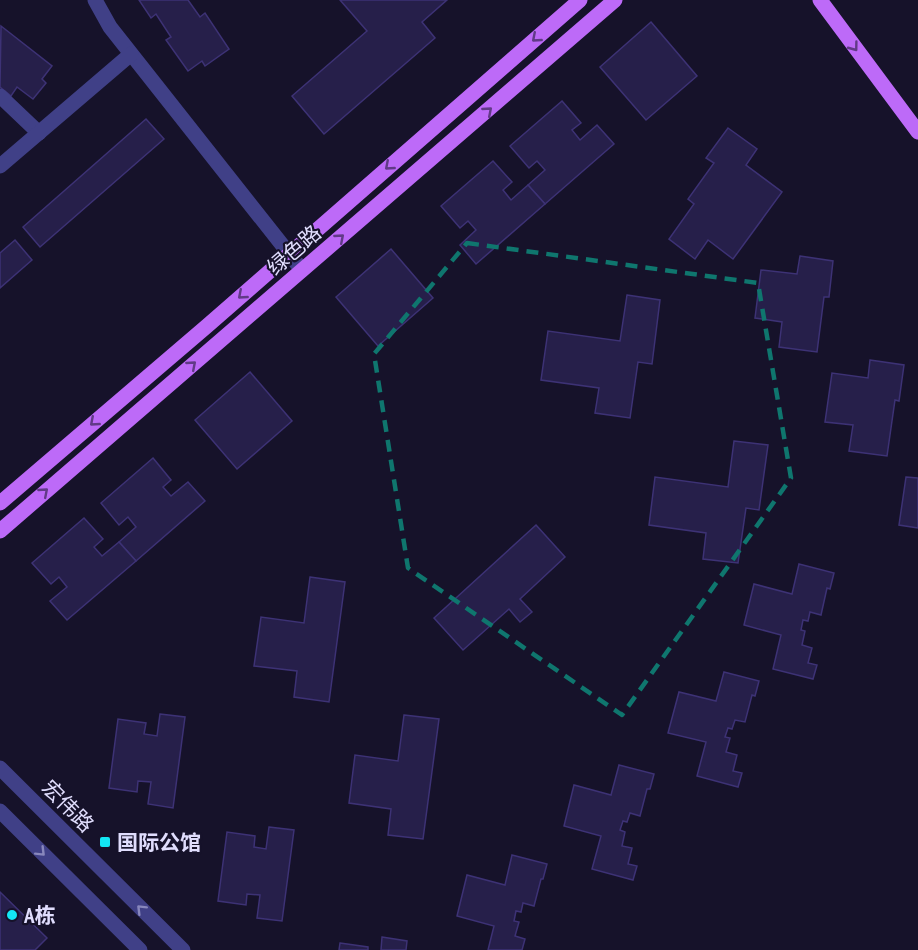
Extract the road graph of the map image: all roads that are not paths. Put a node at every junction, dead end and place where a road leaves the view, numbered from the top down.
1 (94, 0) edge
2 (580, 0) edge
3 (615, 0) edge
4 (819, 0) edge
5 (131, 54) junction
6 (0, 96) edge
7 (918, 132) edge
8 (39, 133) junction
9 (0, 166) edge
10 (289, 254) junction
11 (302, 270) junction
12 (0, 503) edge
13 (0, 531) edge
14 (0, 768) edge
15 (0, 811) edge
16 (140, 950) edge
17 (183, 950) edge

1 - 5 street
2 -> 10 main road, 绿色路
11 -> 3 main road, 绿色路
4 -> 7 main road
5 - 8 street
5 - 10 street
6 - 8 street
8 - 9 street
10 - 11 street
10 -> 12 main road, 绿色路
13 -> 11 main road, 绿色路
17 -> 14 street, 宏伟路
15 -> 16 street

